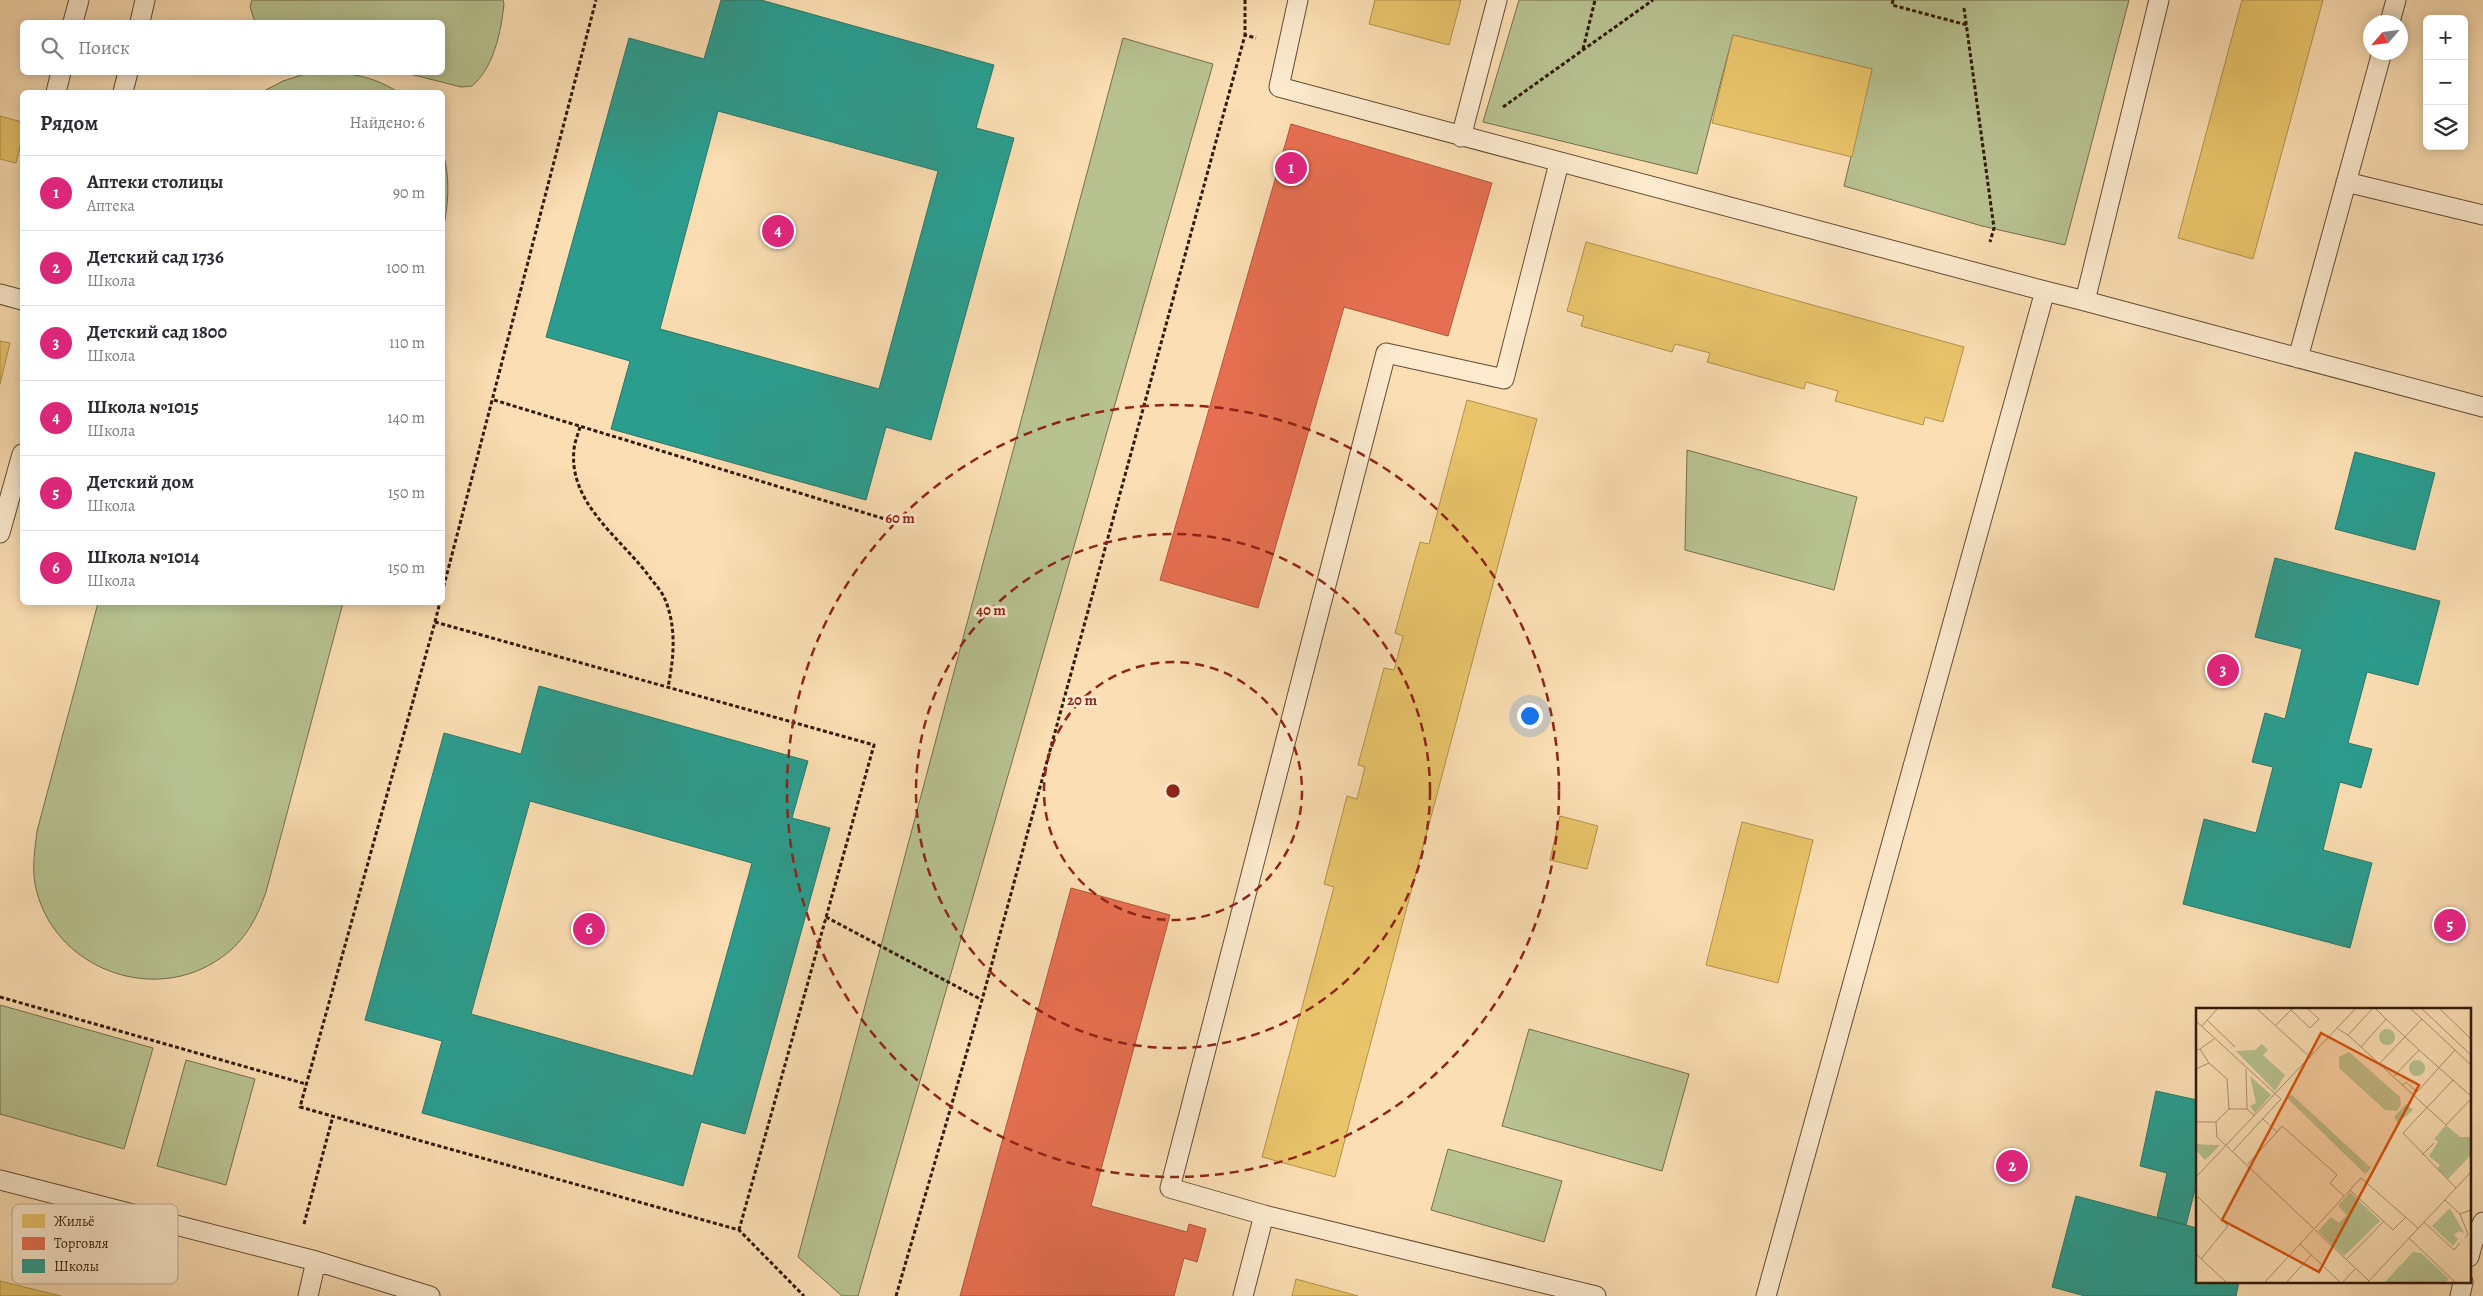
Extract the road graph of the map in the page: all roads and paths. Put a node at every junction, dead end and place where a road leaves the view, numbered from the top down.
1 (79, 0) edge
2 (145, 0) edge
3 (596, 0) edge
4 (1245, 0) edge
5 (1298, 0) edge
6 (1498, 0) edge
7 (1595, 0) edge
8 (1653, 0) edge
9 (1893, 0) edge
10 (2159, 0) edge
11 (2396, 0) edge
12 (1964, 8) dead end
13 (2392, 15) edge
14 (74, 20) edge
15 (140, 20) edge
16 (1967, 25) junction
17 (1245, 35) junction
18 (1288, 44) junction
19 (1583, 50) junction
20 (2380, 60) edge
21 (60, 75) edge
22 (127, 75) edge
23 (56, 90) edge
24 (124, 90) edge
25 (1462, 137) junction
26 (1559, 162) junction
27 (2346, 182) junction
28 (2483, 215) edge
29 (1982, 274) junction
30 (2045, 291) junction
31 (0, 294) edge
32 (20, 299) edge
33 (2085, 302) junction
34 (2298, 358) junction
35 (494, 400) junction
36 (2483, 407) edge
37 (580, 427) junction
38 (20, 461) edge
39 (898, 523) dead end
40 (0, 530) edge
41 (445, 582) edge
42 (439, 605) edge
43 (435, 622) junction
44 (668, 687) junction
45 (826, 916) junction
46 (0, 997) edge
47 (982, 1000) junction
48 (306, 1084) junction
49 (333, 1116) junction
50 (0, 1180) edge
51 (93, 1204) edge
52 (1264, 1215) junction
53 (2483, 1222) edge
54 (178, 1226) edge
55 (739, 1230) junction
56 (2470, 1253) edge
57 (295, 1256) junction
58 (316, 1261) junction
59 (308, 1296) edge
60 (430, 1296) edge
61 (804, 1296) edge
62 (896, 1296) edge
63 (1243, 1296) edge
64 (1596, 1296) edge
65 (1766, 1296) edge

1 - 14 lane
2 - 15 lane
3 - 35 path
4 - 17 path
5 - 18 lane
6 - 25 lane
7 - 19 path
8 - 19 path
9 - 16 path
10 - 33 lane
11 - 13 lane
12 - 16 path
16 - 29 path
17 - 18 path
17 - 47 path
18 - 25 lane
19 - 25 path
20 - 27 lane
21 - 23 lane
22 - 24 lane
25 - 26 lane
26 - 29 lane
26 - 52 lane
27 - 28 lane
27 - 34 lane
29 - 30 lane
30 - 33 lane
30 - 65 lane
31 - 32 lane
33 - 34 lane
34 - 36 lane
35 - 37 path
35 - 41 path
37 - 39 path
37 - 44 path
38 - 40 lane
42 - 43 path
43 - 44 path
43 - 48 path
44 - 45 path
45 - 47 path
45 - 55 path
46 - 48 path
47 - 62 path
48 - 49 path
49 - 55 path
49 - 57 path
50 - 51 lane
52 - 63 lane
52 - 64 lane
53 - 56 lane
54 - 57 lane
55 - 61 path
57 - 58 lane
58 - 59 lane
58 - 60 lane

